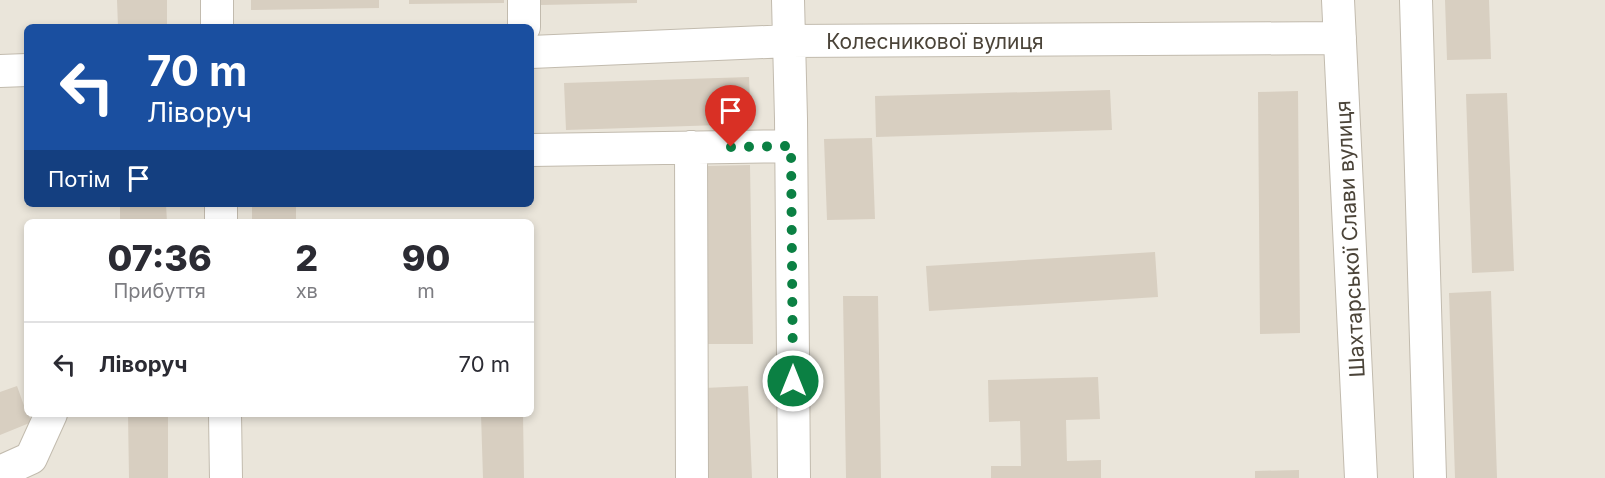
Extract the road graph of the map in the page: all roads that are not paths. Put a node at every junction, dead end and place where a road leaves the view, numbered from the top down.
1 (217, 0) edge
2 (524, 0) edge
3 (788, 0) edge
4 (1338, 0) edge
5 (1416, 0) edge
6 (218, 24) edge
7 (524, 24) edge
8 (1340, 38) junction
9 (789, 41) junction
10 (534, 52) edge
11 (24, 70) edge
12 (0, 71) edge
13 (791, 146) junction
14 (691, 147) junction
15 (534, 150) edge
16 (50, 417) edge
17 (225, 417) edge
18 (0, 472) edge
19 (226, 478) edge
20 (692, 478) edge
21 (794, 478) edge
22 (1361, 478) edge
23 (1430, 478) edge

1 - 6 street
2 - 7 street
3 - 9 street
4 - 8 street, Шахтарської Слави вулиця
5 - 23 street
8 - 9 street, Колесникової вулиця
8 - 22 street, Шахтарської Слави вулиця
9 - 10 street, Колесникової вулиця
9 - 13 street
11 - 12 street
13 - 14 street
13 - 21 street
14 - 15 street
14 - 20 street
16 - 18 street
17 - 19 street

